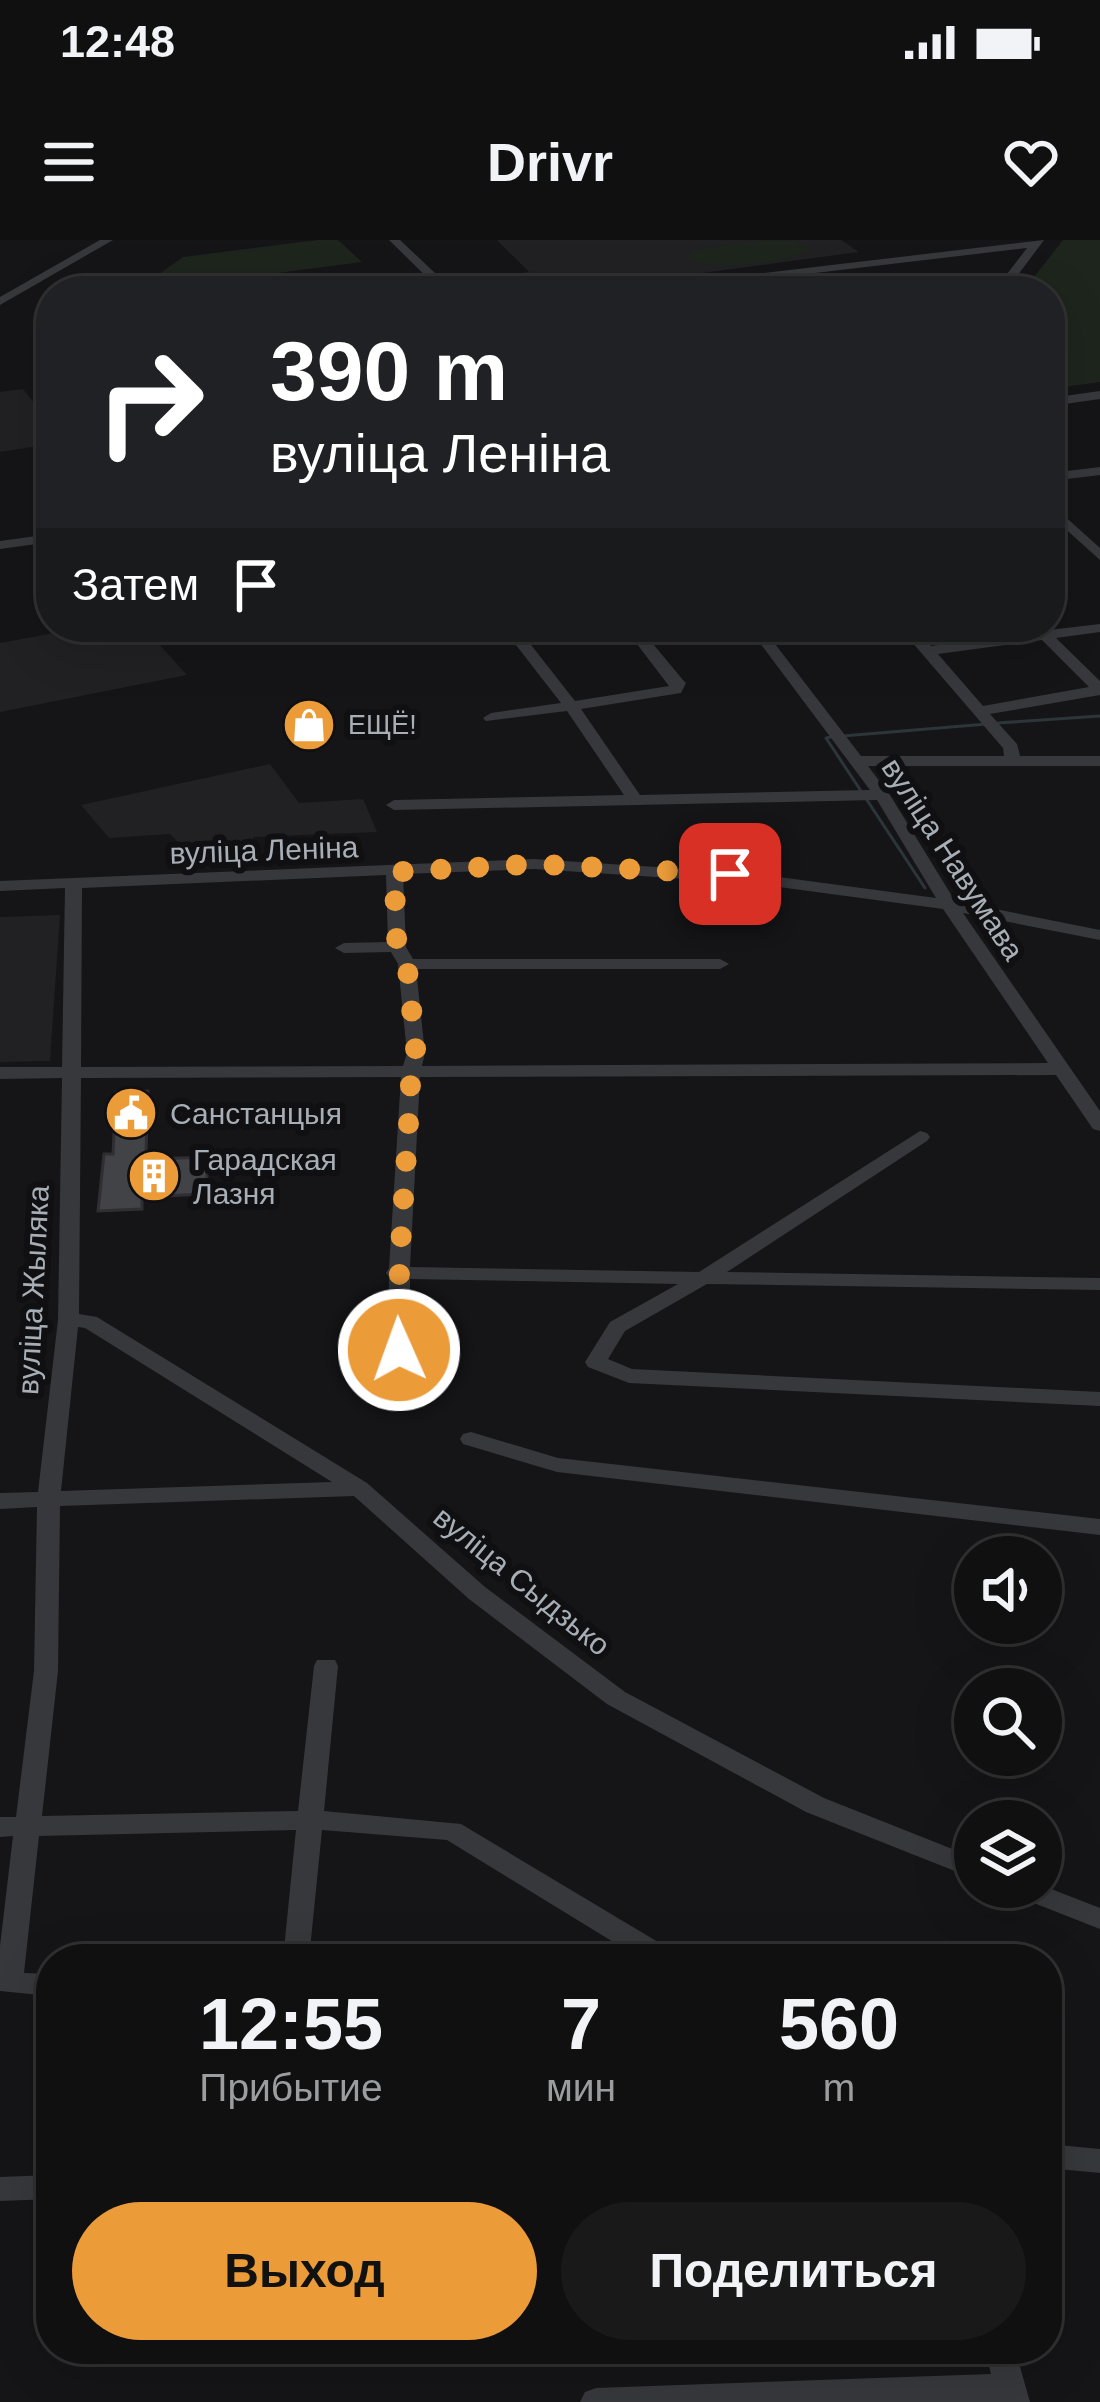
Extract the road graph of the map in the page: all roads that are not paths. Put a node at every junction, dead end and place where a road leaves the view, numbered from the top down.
1 (108, 240) edge
2 (394, 240) edge
3 (1037, 242) edge
4 (45, 276) edge
5 (432, 276) edge
6 (762, 276) edge
7 (1011, 276) edge
8 (36, 281) edge
9 (0, 302) edge
10 (1100, 395) edge
11 (1065, 400) edge
12 (1100, 471) edge
13 (1065, 475) edge
14 (1065, 522) edge
15 (36, 540) edge
16 (0, 545) edge
17 (1100, 556) edge
18 (1100, 628) edge
19 (1065, 630) edge
20 (521, 642) edge
21 (644, 642) edge
22 (766, 642) edge
23 (919, 642) edge
24 (978, 642) edge
25 (1052, 642) edge
26 (927, 651) junction
27 (1100, 690) edge
28 (573, 708) junction
29 (979, 711) junction
30 (491, 718) dead end
31 (1012, 759) junction
32 (856, 761) junction
33 (1100, 761) edge
34 (882, 795) junction
35 (637, 802) junction
36 (394, 805) dead end
37 (394, 872) junction
38 (74, 885) junction
39 (0, 886) edge
40 (946, 901) junction
41 (1100, 934) edge
42 (344, 948) dead end
43 (402, 956) junction
44 (720, 964) dead end
45 (1061, 1069) junction
46 (411, 1071) junction
47 (0, 1073) edge
48 (69, 1073) junction
49 (1100, 1125) edge
50 (920, 1137) dead end
51 (396, 1273) junction
52 (708, 1275) junction
53 (1100, 1284) edge
54 (68, 1320) junction
55 (399, 1350) dead end
56 (1100, 1399) edge
57 (471, 1439) dead end
58 (359, 1488) junction
59 (49, 1499) junction
60 (0, 1501) edge
61 (1100, 1527) edge
62 (326, 1666) dead end
63 (313, 1820) junction
64 (0, 1827) edge
65 (29, 1827) junction
66 (954, 1861) edge
67 (1062, 1904) edge
68 (1100, 1919) edge
69 (298, 1944) edge
70 (638, 1944) edge
71 (36, 1984) edge
72 (1062, 2157) edge
73 (1100, 2161) edge
74 (36, 2188) edge
75 (0, 2189) edge
76 (1004, 2364) edge
77 (1012, 2394) edge
78 (596, 2402) edge

1 - 4 street
2 - 5 street
3 - 6 street
3 - 7 street
8 - 9 street
10 - 11 street
12 - 13 street
14 - 17 street
15 - 16 street
18 - 19 street
20 - 28 street
21 - 28 street
22 - 32 street, вуліца Навумава
23 - 26 street
24 - 26 street
25 - 27 street
26 - 29 street
27 - 29 street
28 - 30 street
28 - 35 street
29 - 31 street
31 - 32 street
31 - 33 street
32 - 34 street, вуліца Навумава
34 - 35 street
34 - 40 street, вуліца Навумава
35 - 36 street
37 - 38 street, вуліца Леніна
37 - 40 street, вуліца Леніна
37 - 43 street
38 - 39 street, вуліца Леніна
38 - 48 street, вуліца Жыляка
40 - 41 street, вуліца Леніна
40 - 45 street, вуліца Навумава
42 - 43 street
43 - 44 street
43 - 46 street
45 - 46 street
45 - 49 street, вуліца Навумава
46 - 48 street
46 - 51 street
47 - 48 street
48 - 54 street, вуліца Жыляка
50 - 52 street
51 - 52 street
51 - 55 street
52 - 53 street
52 - 56 street
54 - 58 street, вуліца Сыдзько
54 - 59 street, вуліца Жыляка
57 - 61 street
58 - 59 street
58 - 66 street, вуліца Сыдзько
59 - 60 street
59 - 65 street, вуліца Жыляка
62 - 63 street
63 - 65 street
63 - 69 street
63 - 70 street
64 - 65 street
65 - 71 street, вуліца Жыляка
67 - 68 street
72 - 73 street
74 - 75 street
76 - 77 street
77 - 78 street

